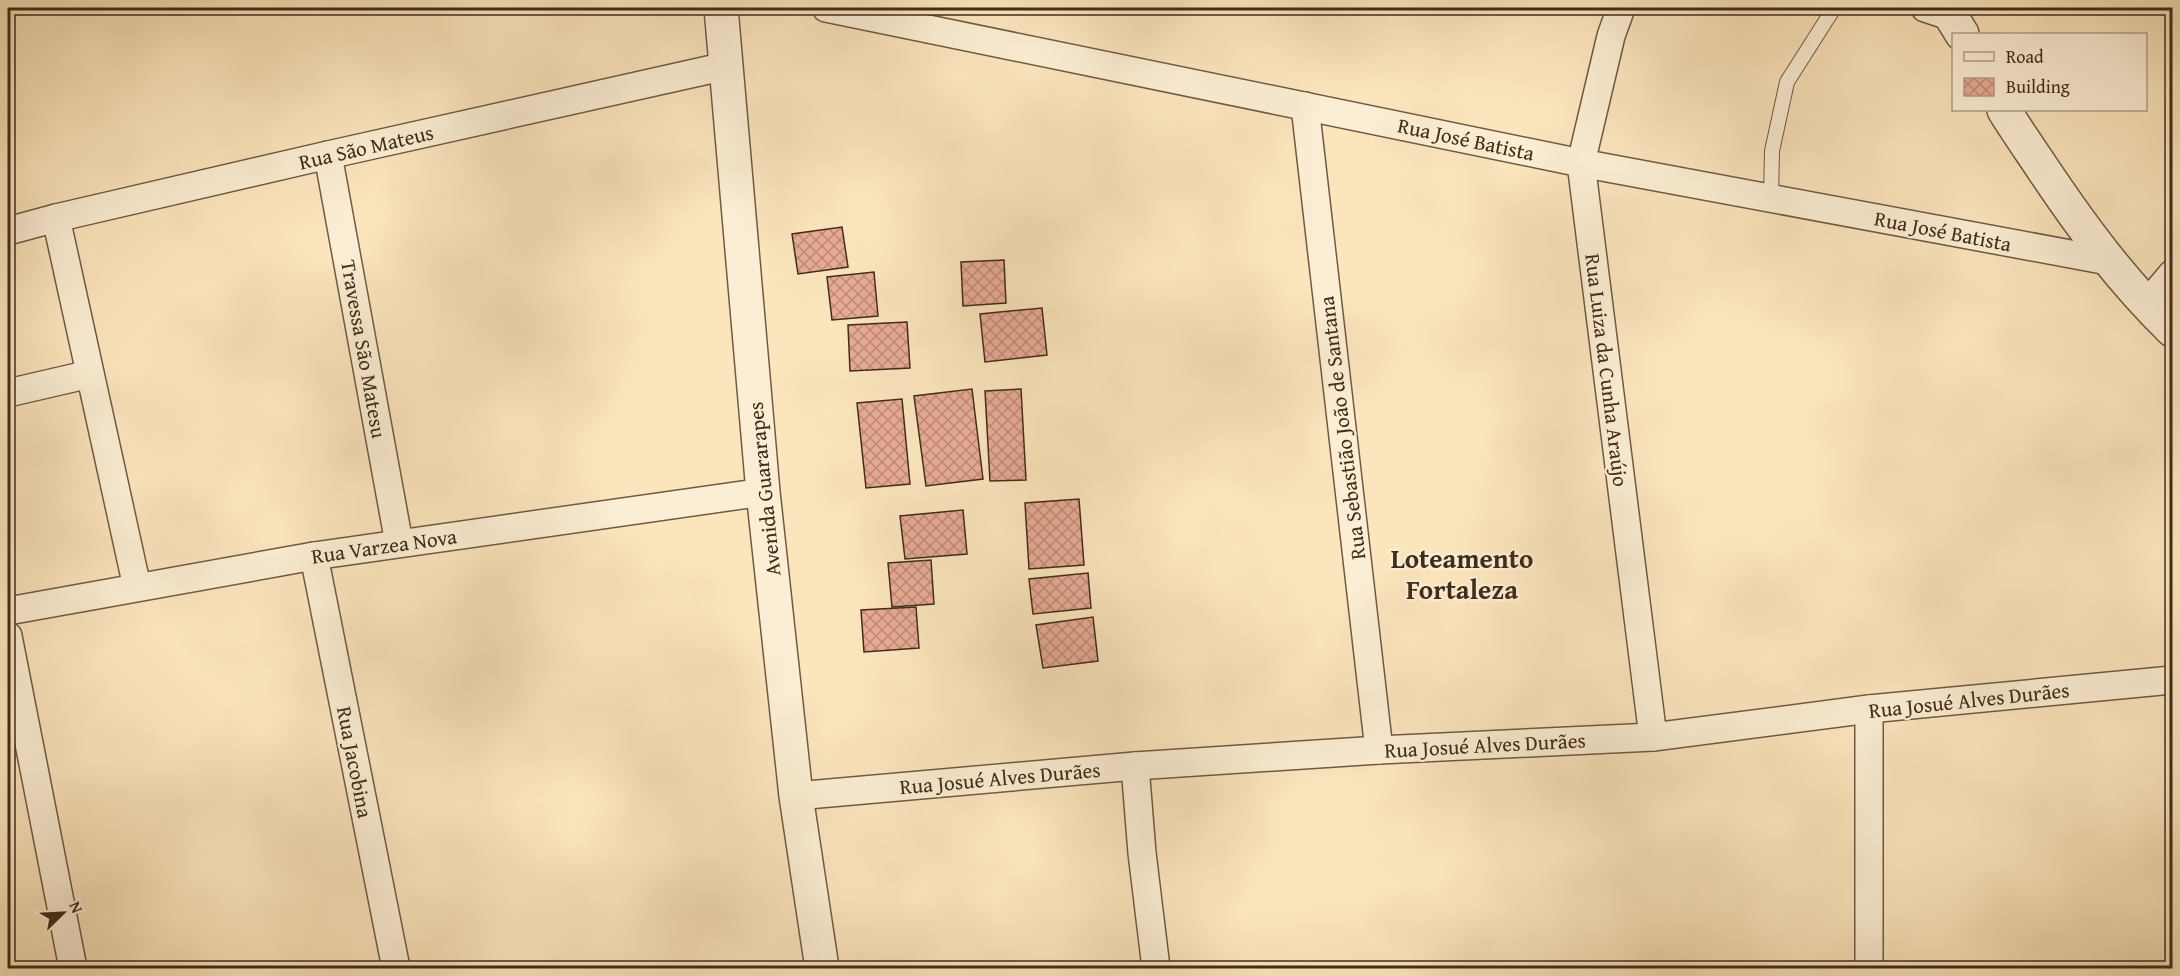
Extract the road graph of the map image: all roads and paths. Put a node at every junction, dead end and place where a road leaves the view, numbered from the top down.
1 (721, 8) edge
2 (826, 8) edge
3 (1621, 8) edge
4 (1834, 8) edge
5 (726, 66) junction
6 (1305, 106) junction
7 (2005, 111) edge
8 (328, 155) junction
9 (1581, 163) junction
10 (1771, 198) junction
11 (56, 218) junction
12 (9, 226) edge
13 (2108, 261) junction
14 (2172, 274) edge
15 (2146, 305) junction
16 (2172, 330) edge
17 (90, 374) junction
18 (8, 393) edge
19 (763, 492) junction
20 (399, 543) junction
21 (314, 556) junction
22 (136, 587) junction
23 (8, 611) edge
24 (8, 636) edge
25 (2172, 680) edge
26 (1869, 709) junction
27 (1653, 737) junction
28 (1379, 750) junction
29 (1135, 766) junction
30 (796, 796) junction
31 (73, 969) edge
32 (396, 969) edge
33 (822, 969) edge
34 (1156, 969) edge
35 (1869, 969) edge

1 - 5 street, Avenida Guararapes
2 - 6 street, Rua José Batista
3 - 9 street, Rua Luiza da Cunha Araújo
4 - 10 lane
5 - 8 street, Rua São Mateus
5 - 19 street, Avenida Guararapes
6 - 9 street, Rua José Batista
6 - 28 street, Rua Sebastião João de Santana
7 - 13 street
8 - 11 street, Rua São Mateus
8 - 20 street, Travessa São Matesu
9 - 10 street, Rua José Batista
9 - 27 street, Rua Luiza da Cunha Araújo
10 - 13 street, Rua José Batista
11 - 12 street, Rua São Mateus
11 - 17 street
13 - 15 street
14 - 15 street
15 - 16 street
17 - 18 street
17 - 22 street
19 - 20 street, Rua Varzea Nova
19 - 30 street, Avenida Guararapes
20 - 21 street, Rua Varzea Nova
21 - 22 street, Rua Varzea Nova
21 - 32 street, Rua Jacobina
22 - 23 street, Rua Varzea Nova
24 - 31 street
25 - 26 street, Rua Josué Alves Durães
26 - 27 street, Rua Josué Alves Durães
26 - 35 street
27 - 28 street, Rua Josué Alves Durães
28 - 29 street, Rua Josué Alves Durães
29 - 30 street, Rua Josué Alves Durães
29 - 34 street
30 - 33 street, Avenida Guararapes

